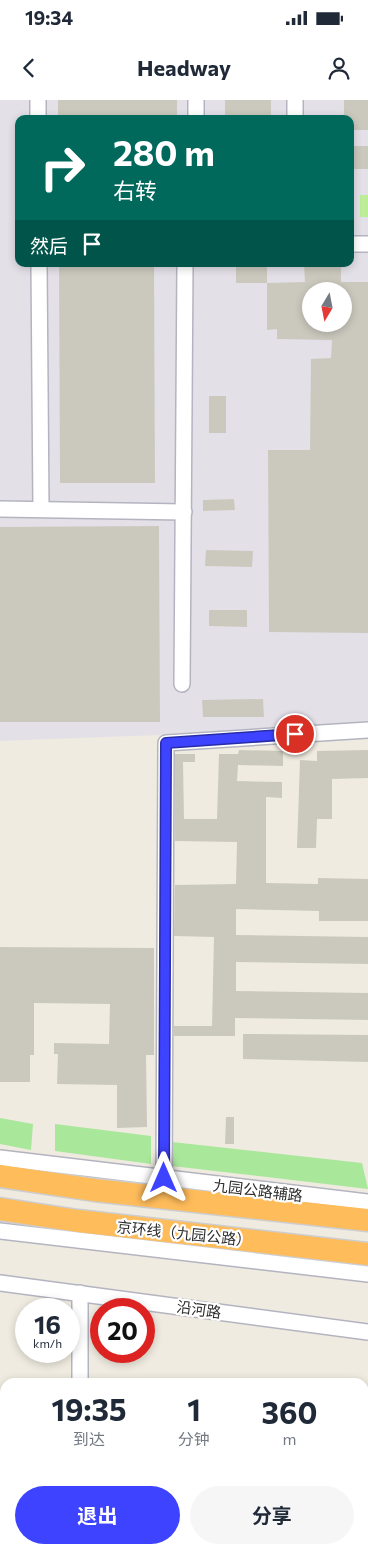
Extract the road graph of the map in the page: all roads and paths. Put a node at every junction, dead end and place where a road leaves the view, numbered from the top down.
1 (38, 100) edge
2 (196, 100) edge
3 (295, 100) edge
4 (38, 115) edge
5 (196, 115) edge
6 (295, 115) edge
7 (354, 244) edge
8 (368, 244) edge
9 (39, 267) edge
10 (185, 267) edge
11 (0, 509) edge
12 (41, 509) junction
13 (184, 512) junction
14 (182, 684) dead end
15 (368, 730) edge
16 (0, 1158) edge
17 (0, 1176) edge
18 (164, 1178) junction
19 (368, 1202) edge
20 (0, 1209) edge
21 (368, 1220) edge
22 (0, 1231) edge
23 (368, 1254) edge
24 (368, 1274) edge
25 (0, 1283) edge
26 (80, 1294) junction
27 (368, 1332) edge
28 (80, 1378) edge

1 - 4 street
2 - 5 street
3 - 6 street
7 - 8 street
9 - 12 street
10 - 13 street
11 - 12 street
12 - 13 street
13 - 14 street
15 - 18 street
16 - 18 street, 九园公路辅路
17 - 21 highway
18 - 19 street, 九园公路辅路
20 - 23 highway, 京环线（九园公路）
22 - 24 street
25 - 26 street, 沿河路
26 - 27 street, 沿河路
26 - 28 street

